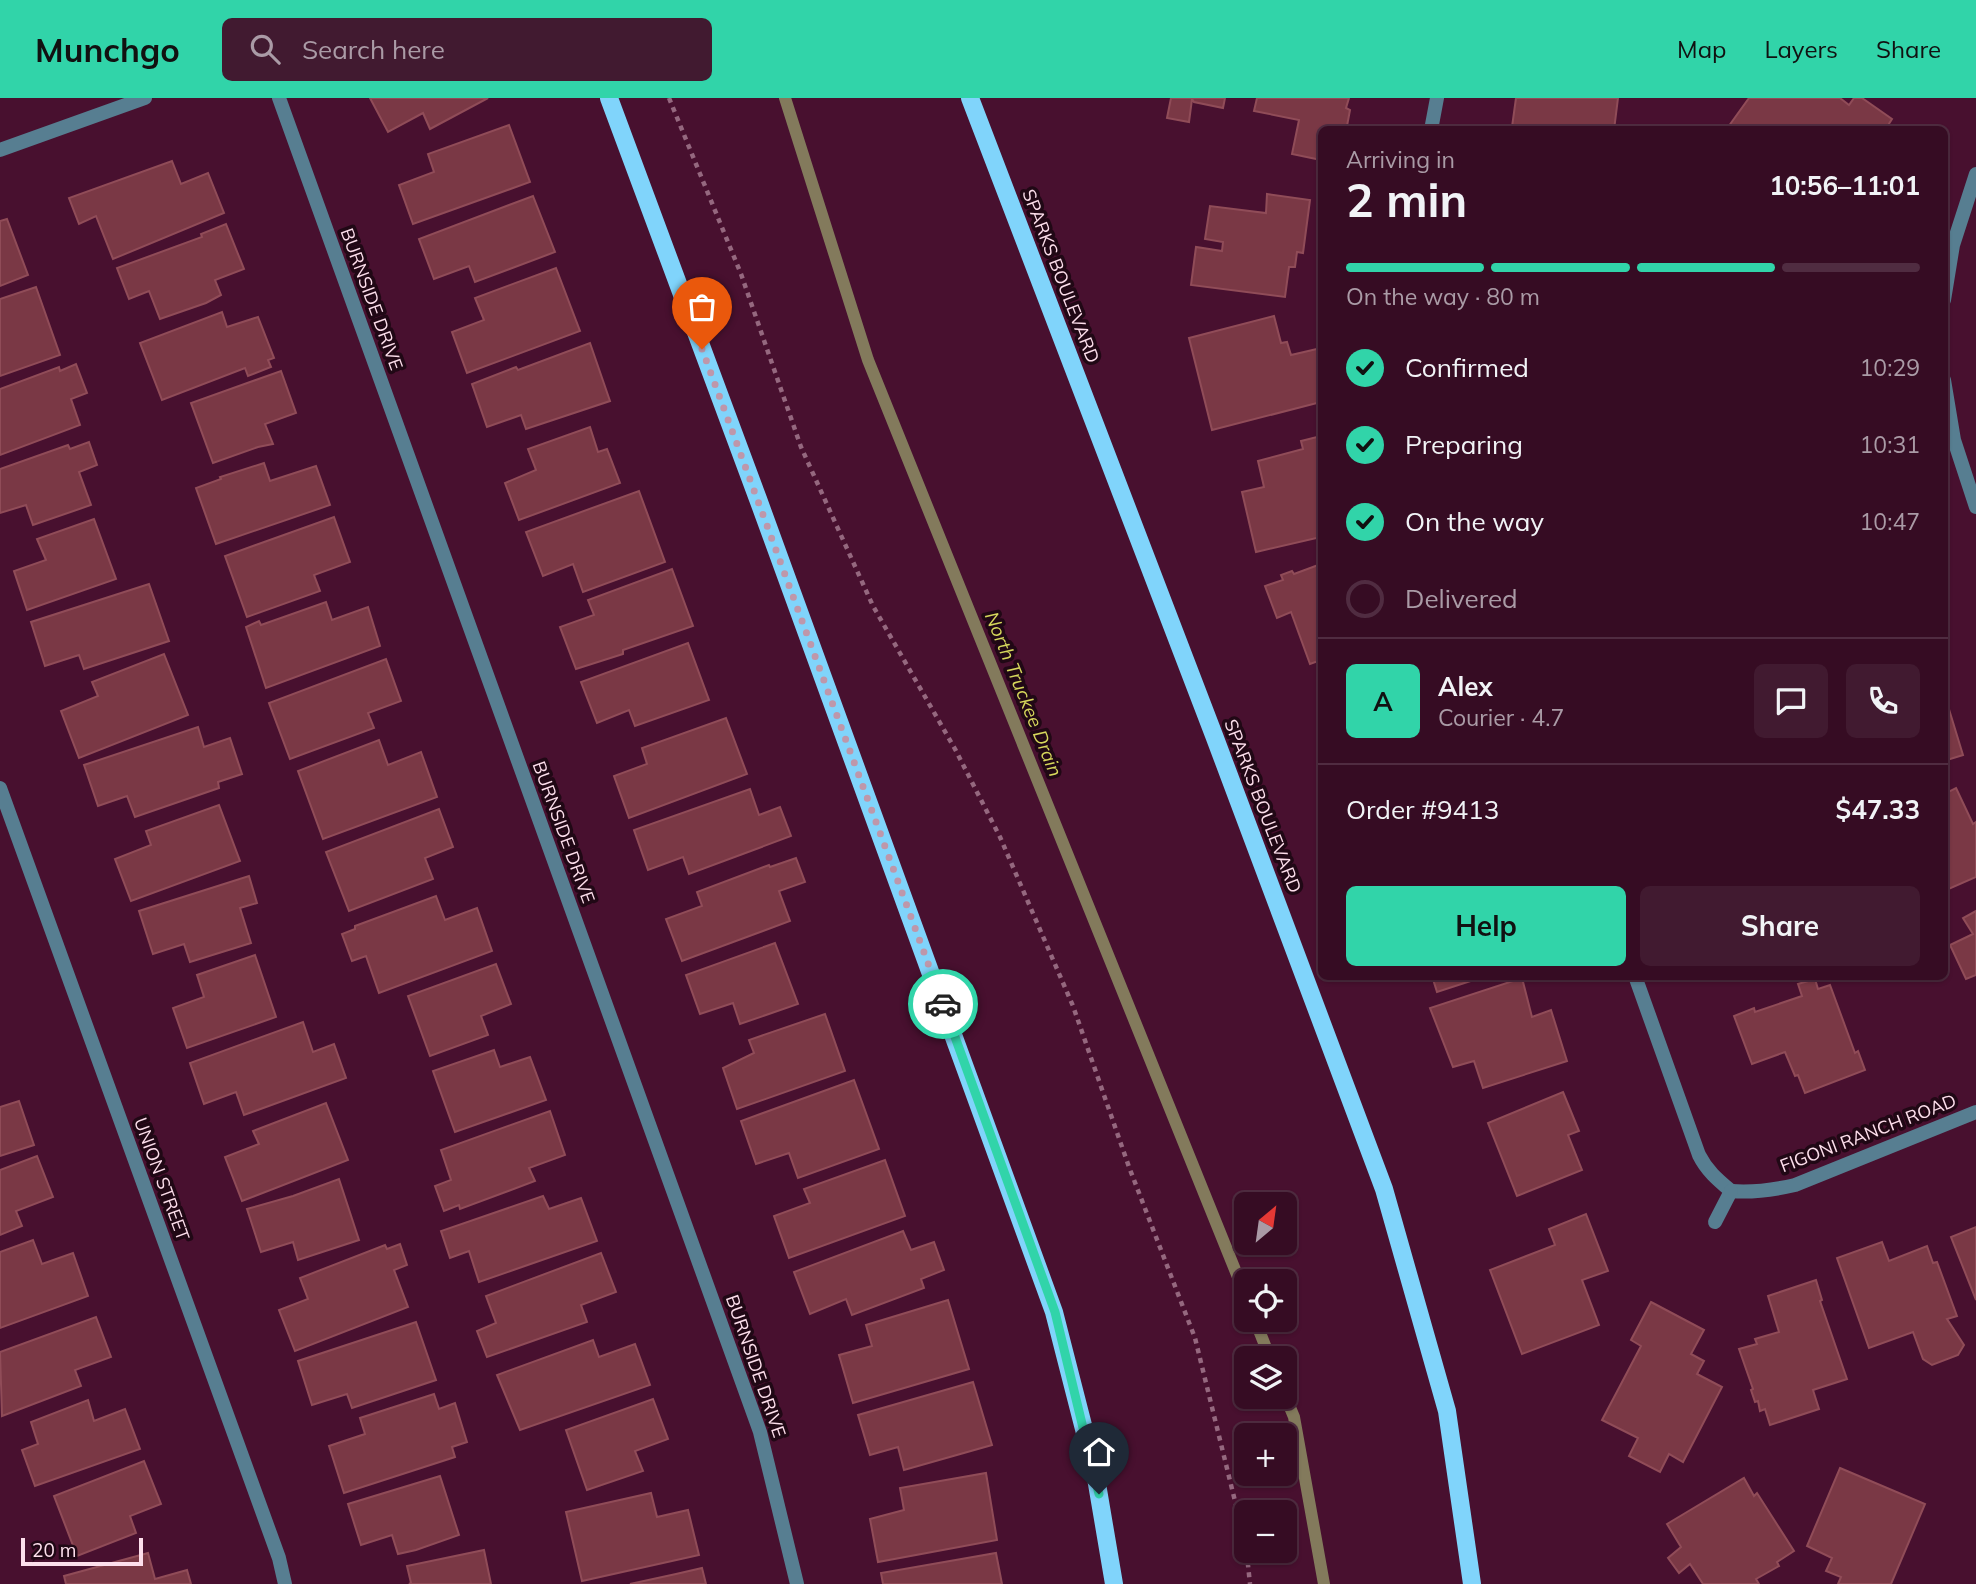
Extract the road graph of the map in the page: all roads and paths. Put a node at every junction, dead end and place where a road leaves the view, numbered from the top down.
1 (145, 98) edge
2 (279, 98) edge
3 (609, 98) edge
4 (669, 98) edge
5 (970, 98) edge
6 (1437, 98) edge
7 (1432, 126) edge
8 (0, 150) edge
9 (1976, 174) edge
10 (1948, 272) edge
11 (1948, 404) edge
12 (1976, 507) edge
13 (0, 788) edge
14 (1636, 980) edge
15 (1976, 1112) edge
16 (1731, 1191) junction
17 (1716, 1222) dead end
18 (285, 1584) edge
19 (797, 1584) edge
20 (1114, 1584) edge
21 (1250, 1584) edge
22 (1472, 1584) edge

1 - 8 street
2 - 19 street, BURNSIDE DRIVE
3 - 20 main road
4 - 21 path
5 - 22 main road, SPARKS BOULEVARD
6 - 7 street
9 - 10 street
11 - 12 street
13 - 18 street, UNION STREET
14 - 16 street
15 - 16 street, FIGONI RANCH ROAD
16 - 17 street

